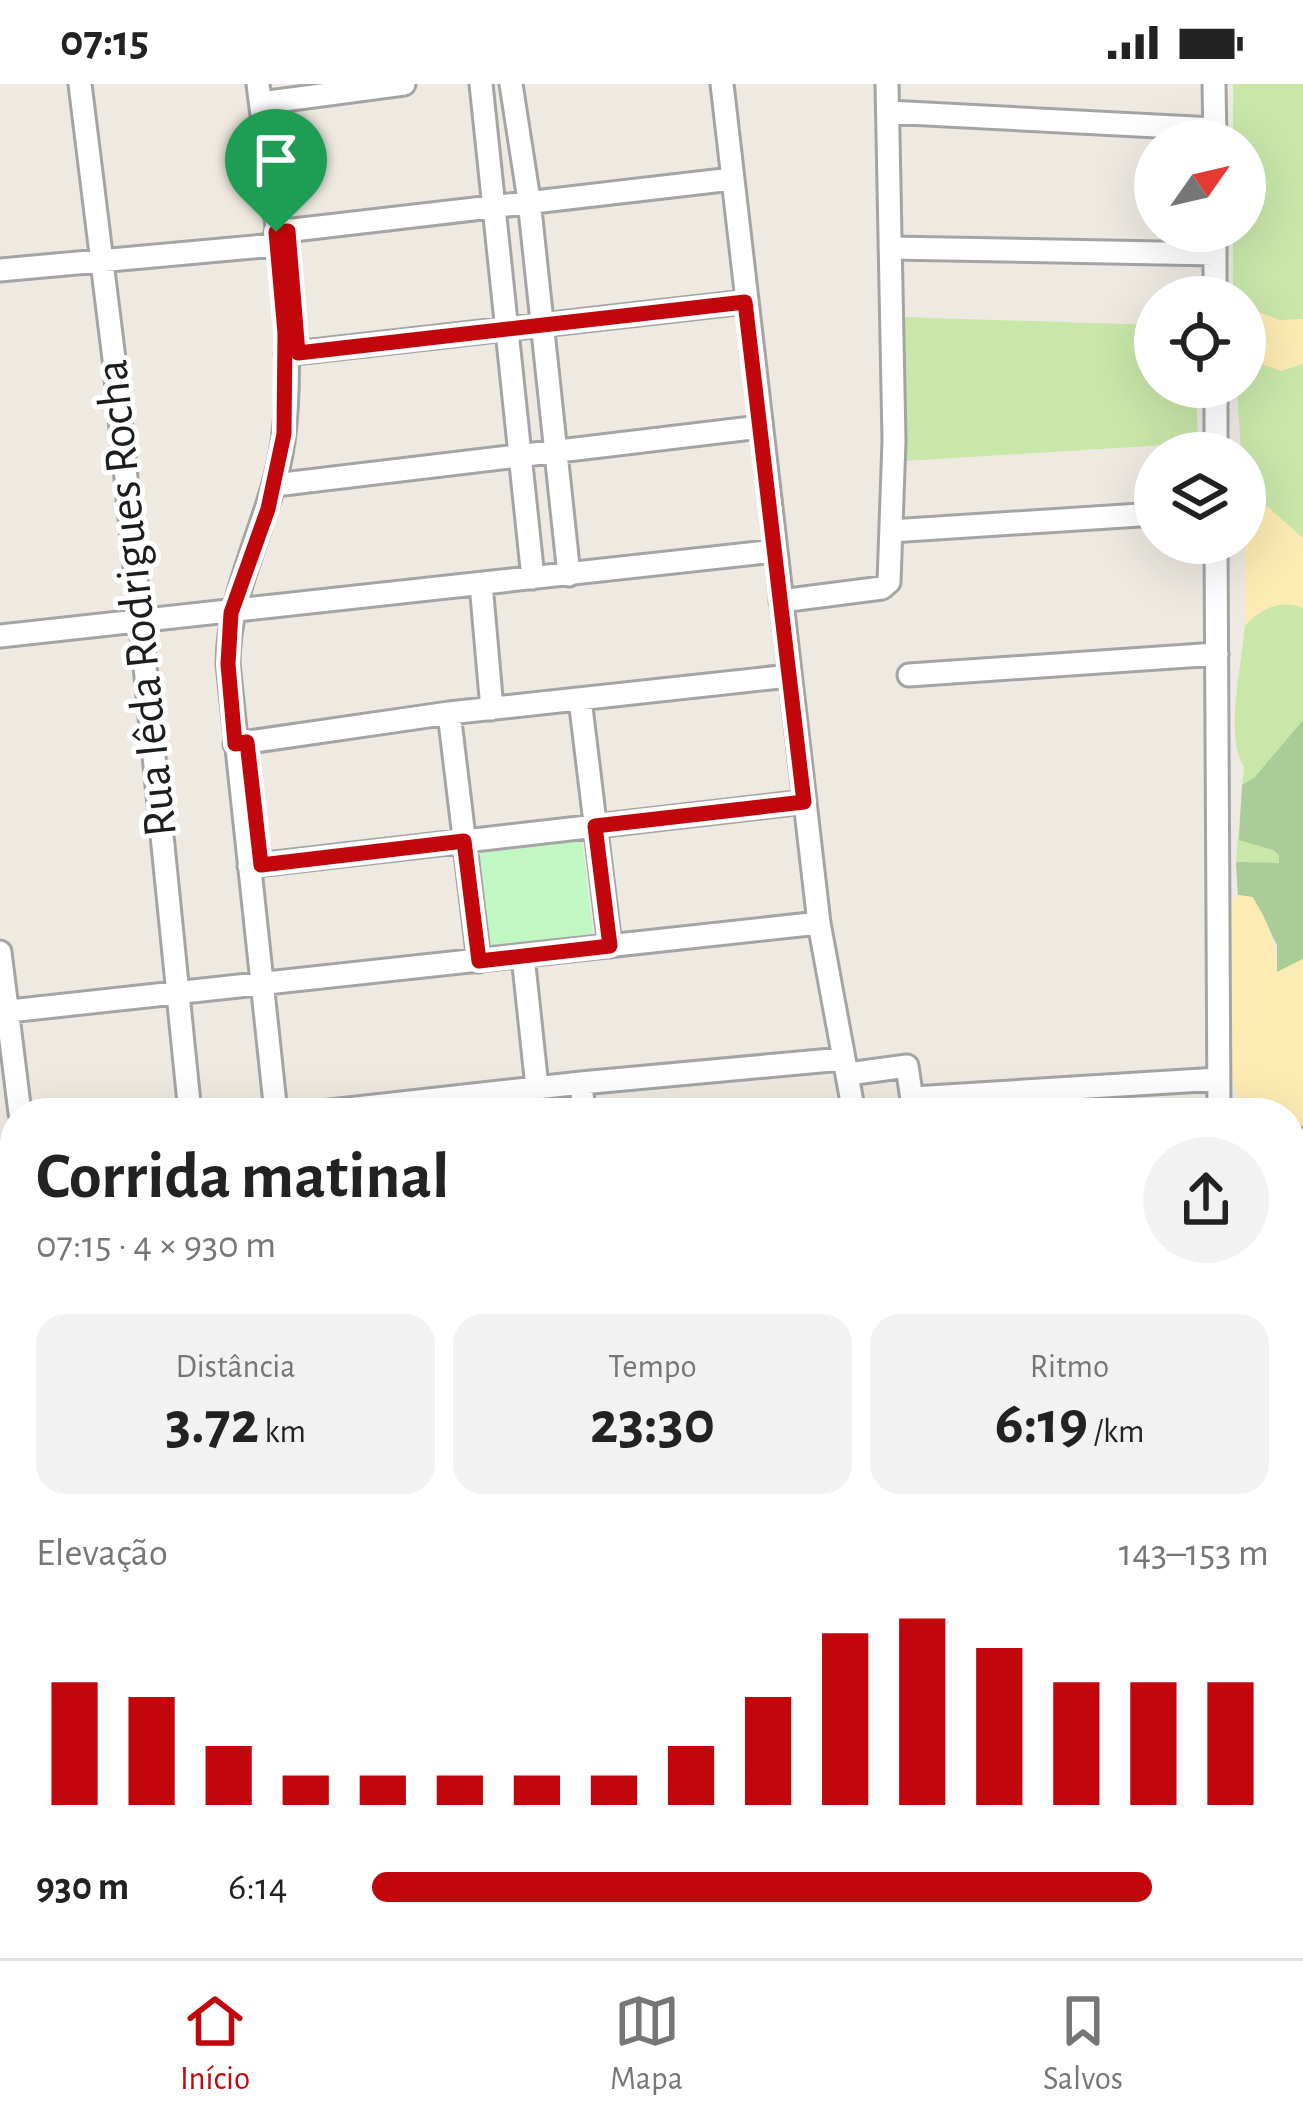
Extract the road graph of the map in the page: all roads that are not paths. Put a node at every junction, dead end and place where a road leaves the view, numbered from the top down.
1 (80, 84) edge
2 (404, 84) edge
3 (482, 84) edge
4 (512, 84) edge
5 (722, 84) edge
6 (887, 84) edge
7 (1214, 84) edge
8 (266, 94) edge
9 (888, 112) junction
10 (1215, 120) edge
11 (1134, 129) edge
12 (732, 179) junction
13 (530, 200) junction
14 (494, 205) junction
15 (282, 238) junction
16 (1134, 243) edge
17 (890, 248) junction
18 (102, 260) junction
19 (0, 270) edge
20 (745, 302) junction
21 (544, 326) junction
22 (509, 330) junction
23 (292, 354) junction
24 (760, 427) junction
25 (556, 449) junction
26 (520, 453) junction
27 (281, 484) junction
28 (1134, 515) edge
29 (891, 531) junction
30 (775, 551) junction
31 (1216, 564) edge
32 (569, 575) junction
33 (533, 578) junction
34 (481, 584) junction
35 (781, 602) junction
36 (238, 612) junction
37 (139, 621) junction
38 (0, 636) edge
39 (1216, 654) junction
40 (909, 675) dead end
41 (789, 676) junction
42 (580, 699) junction
43 (492, 709) junction
44 (449, 713) junction
45 (241, 743) junction
46 (804, 802) junction
47 (595, 826) junction
48 (464, 841) junction
49 (255, 865) junction
50 (819, 923) junction
51 (610, 946) junction
52 (0, 952) edge
53 (523, 956) junction
54 (479, 961) junction
55 (268, 985) junction
56 (176, 993) junction
57 (3, 1011) edge
58 (845, 1067) junction
59 (1218, 1079) junction
60 (581, 1083) junction
61 (537, 1088) junction
62 (18, 1098) edge
63 (188, 1098) edge
64 (275, 1098) edge
65 (285, 1098) edge
66 (447, 1098) edge
67 (582, 1098) edge
68 (851, 1098) edge
69 (912, 1098) edge
70 (1003, 1098) edge
71 (1219, 1098) edge

1 - 18 street, Rua Iêda Rodrigues Rocha
2 - 8 street
3 - 14 street
4 - 13 street
5 - 12 street
6 - 9 street
7 - 10 street
8 - 15 street
9 - 11 street
9 - 17 street
12 - 13 street
12 - 20 street
13 - 14 street
13 - 21 street
14 - 15 street
14 - 22 street
15 - 18 street
15 - 23 street
16 - 17 street
17 - 29 street
18 - 19 street
18 - 37 street, Rua Iêda Rodrigues Rocha
20 - 21 street
20 - 24 street
21 - 22 street
21 - 25 street
22 - 23 street
22 - 26 street
23 - 27 street
24 - 25 street
24 - 30 street
25 - 26 street
25 - 32 street
26 - 27 street
26 - 33 street
27 - 36 street
28 - 29 street
29 - 35 street
30 - 32 street
30 - 35 street
31 - 39 street
32 - 33 street
33 - 34 street
34 - 36 street
34 - 43 street
35 - 41 street
36 - 37 street
36 - 45 street
37 - 38 street
37 - 56 street, Rua Iêda Rodrigues Rocha
39 - 40 street
39 - 59 street
41 - 42 street
41 - 46 street
42 - 43 street
42 - 47 street
43 - 44 street
44 - 45 street
44 - 48 street
45 - 49 street
46 - 47 street
46 - 50 street
47 - 48 street
47 - 51 street
48 - 49 street
48 - 54 street
49 - 55 street
50 - 51 street
50 - 58 street
51 - 53 street
52 - 57 street
53 - 54 street
53 - 61 street
54 - 55 street
55 - 56 street
55 - 64 street
55 - 65 street
56 - 57 street
56 - 63 street, Rua Iêda Rodrigues Rocha
57 - 62 street
58 - 60 street
58 - 68 street
58 - 69 street
59 - 70 street
59 - 71 street
60 - 61 street
60 - 67 street
61 - 66 street

